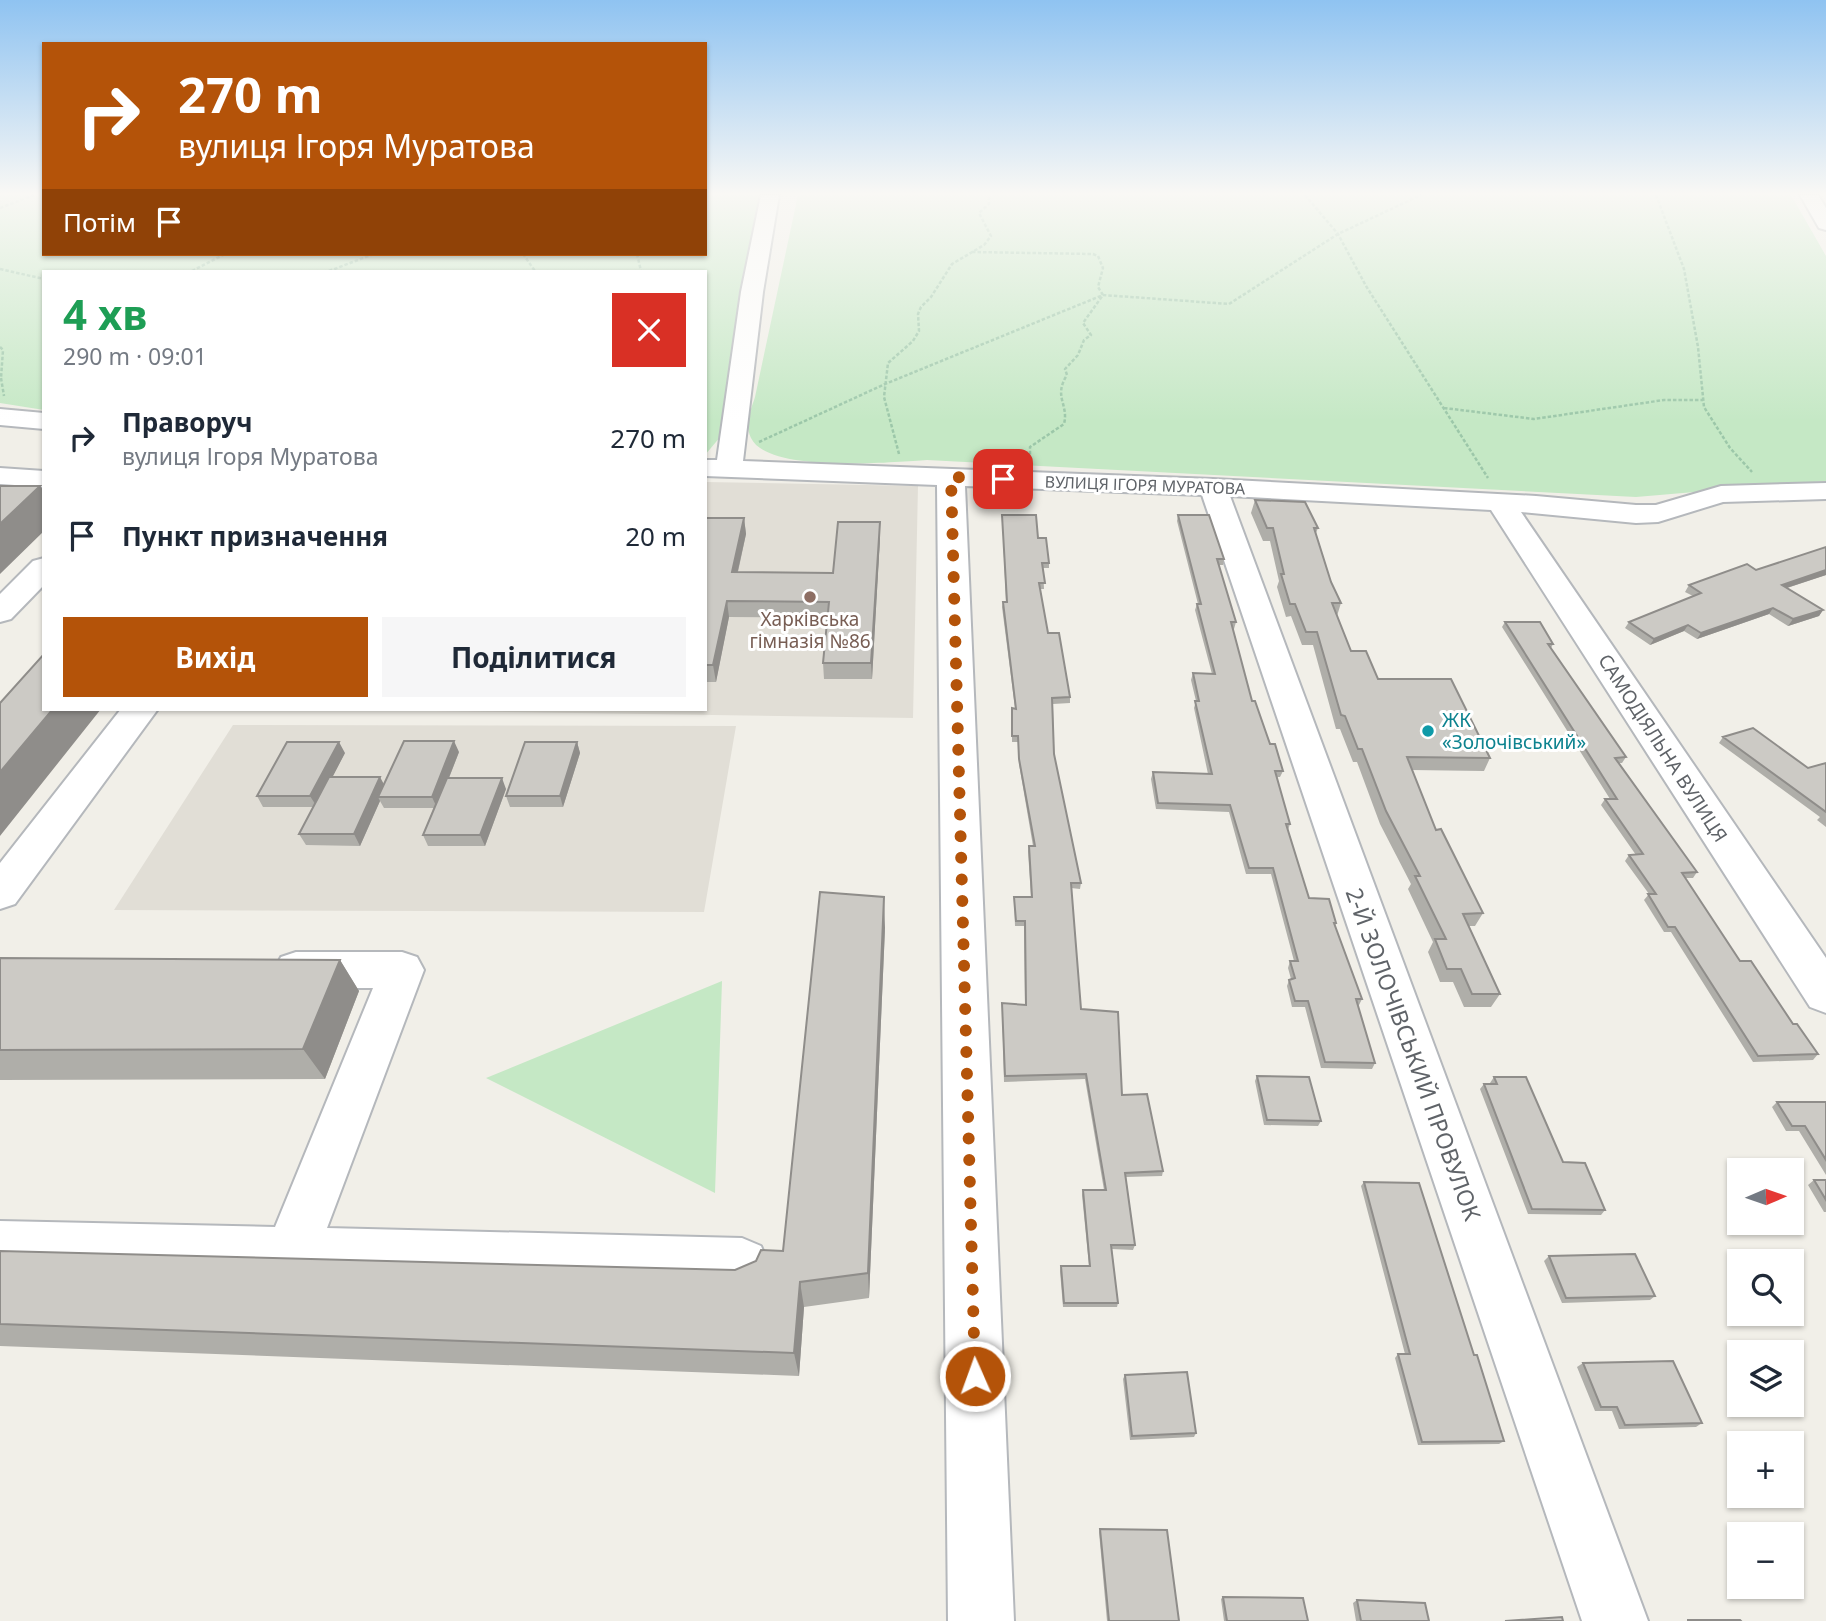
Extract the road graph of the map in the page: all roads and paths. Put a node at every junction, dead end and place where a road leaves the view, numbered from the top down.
1 (8, 271) edge
2 (756, 271) edge
3 (948, 271) edge
4 (1102, 271) edge
5 (1281, 271) edge
6 (1358, 271) edge
7 (1684, 271) edge
8 (42, 278) edge
9 (1103, 295) junction
10 (0, 347) edge
11 (1, 378) edge
12 (885, 384) junction
13 (1703, 400) junction
14 (0, 405) edge
15 (1443, 407) junction
16 (23, 419) edge
17 (0, 441) edge
18 (902, 462) dead end
19 (721, 465) edge
20 (1026, 466) dead end
21 (0, 476) edge
22 (951, 477) junction
23 (42, 479) edge
24 (1213, 487) junction
25 (1777, 491) junction
26 (1826, 491) edge
27 (1500, 502) junction
28 (42, 569) edge
29 (0, 612) edge
30 (138, 711) edge
31 (0, 894) edge
32 (250, 970) edge
33 (1826, 994) edge
34 (0, 1247) edge
35 (291, 1254) junction
36 (741, 1265) edge
37 (981, 1621) edge
38 (1615, 1621) edge

1 - 8 path
2 - 19 street
3 - 12 path
4 - 9 path
5 - 9 path
6 - 15 path
7 - 13 path
9 - 12 path
9 - 20 path
10 - 11 path
11 - 14 path
12 - 18 path
12 - 19 path
13 - 15 path
13 - 25 path
15 - 27 path
16 - 17 street
19 - 22 street, ВУЛИЦЯ ІГОРЯ МУРАТОВА
21 - 23 street
22 - 24 street, ВУЛИЦЯ ІГОРЯ МУРАТОВА
22 - 37 street
24 - 27 street, ВУЛИЦЯ ІГОРЯ МУРАТОВА
24 - 38 street, 2-Й ЗОЛОЧІВСЬКИЙ ПРОВУЛОК
25 - 26 street, ВУЛИЦЯ ІГОРЯ МУРАТОВА
25 - 27 street, ВУЛИЦЯ ІГОРЯ МУРАТОВА
27 - 33 street, САМОДІЯЛЬНА ВУЛИЦЯ
28 - 29 street
30 - 31 street
32 - 35 street
34 - 35 street
35 - 36 street

